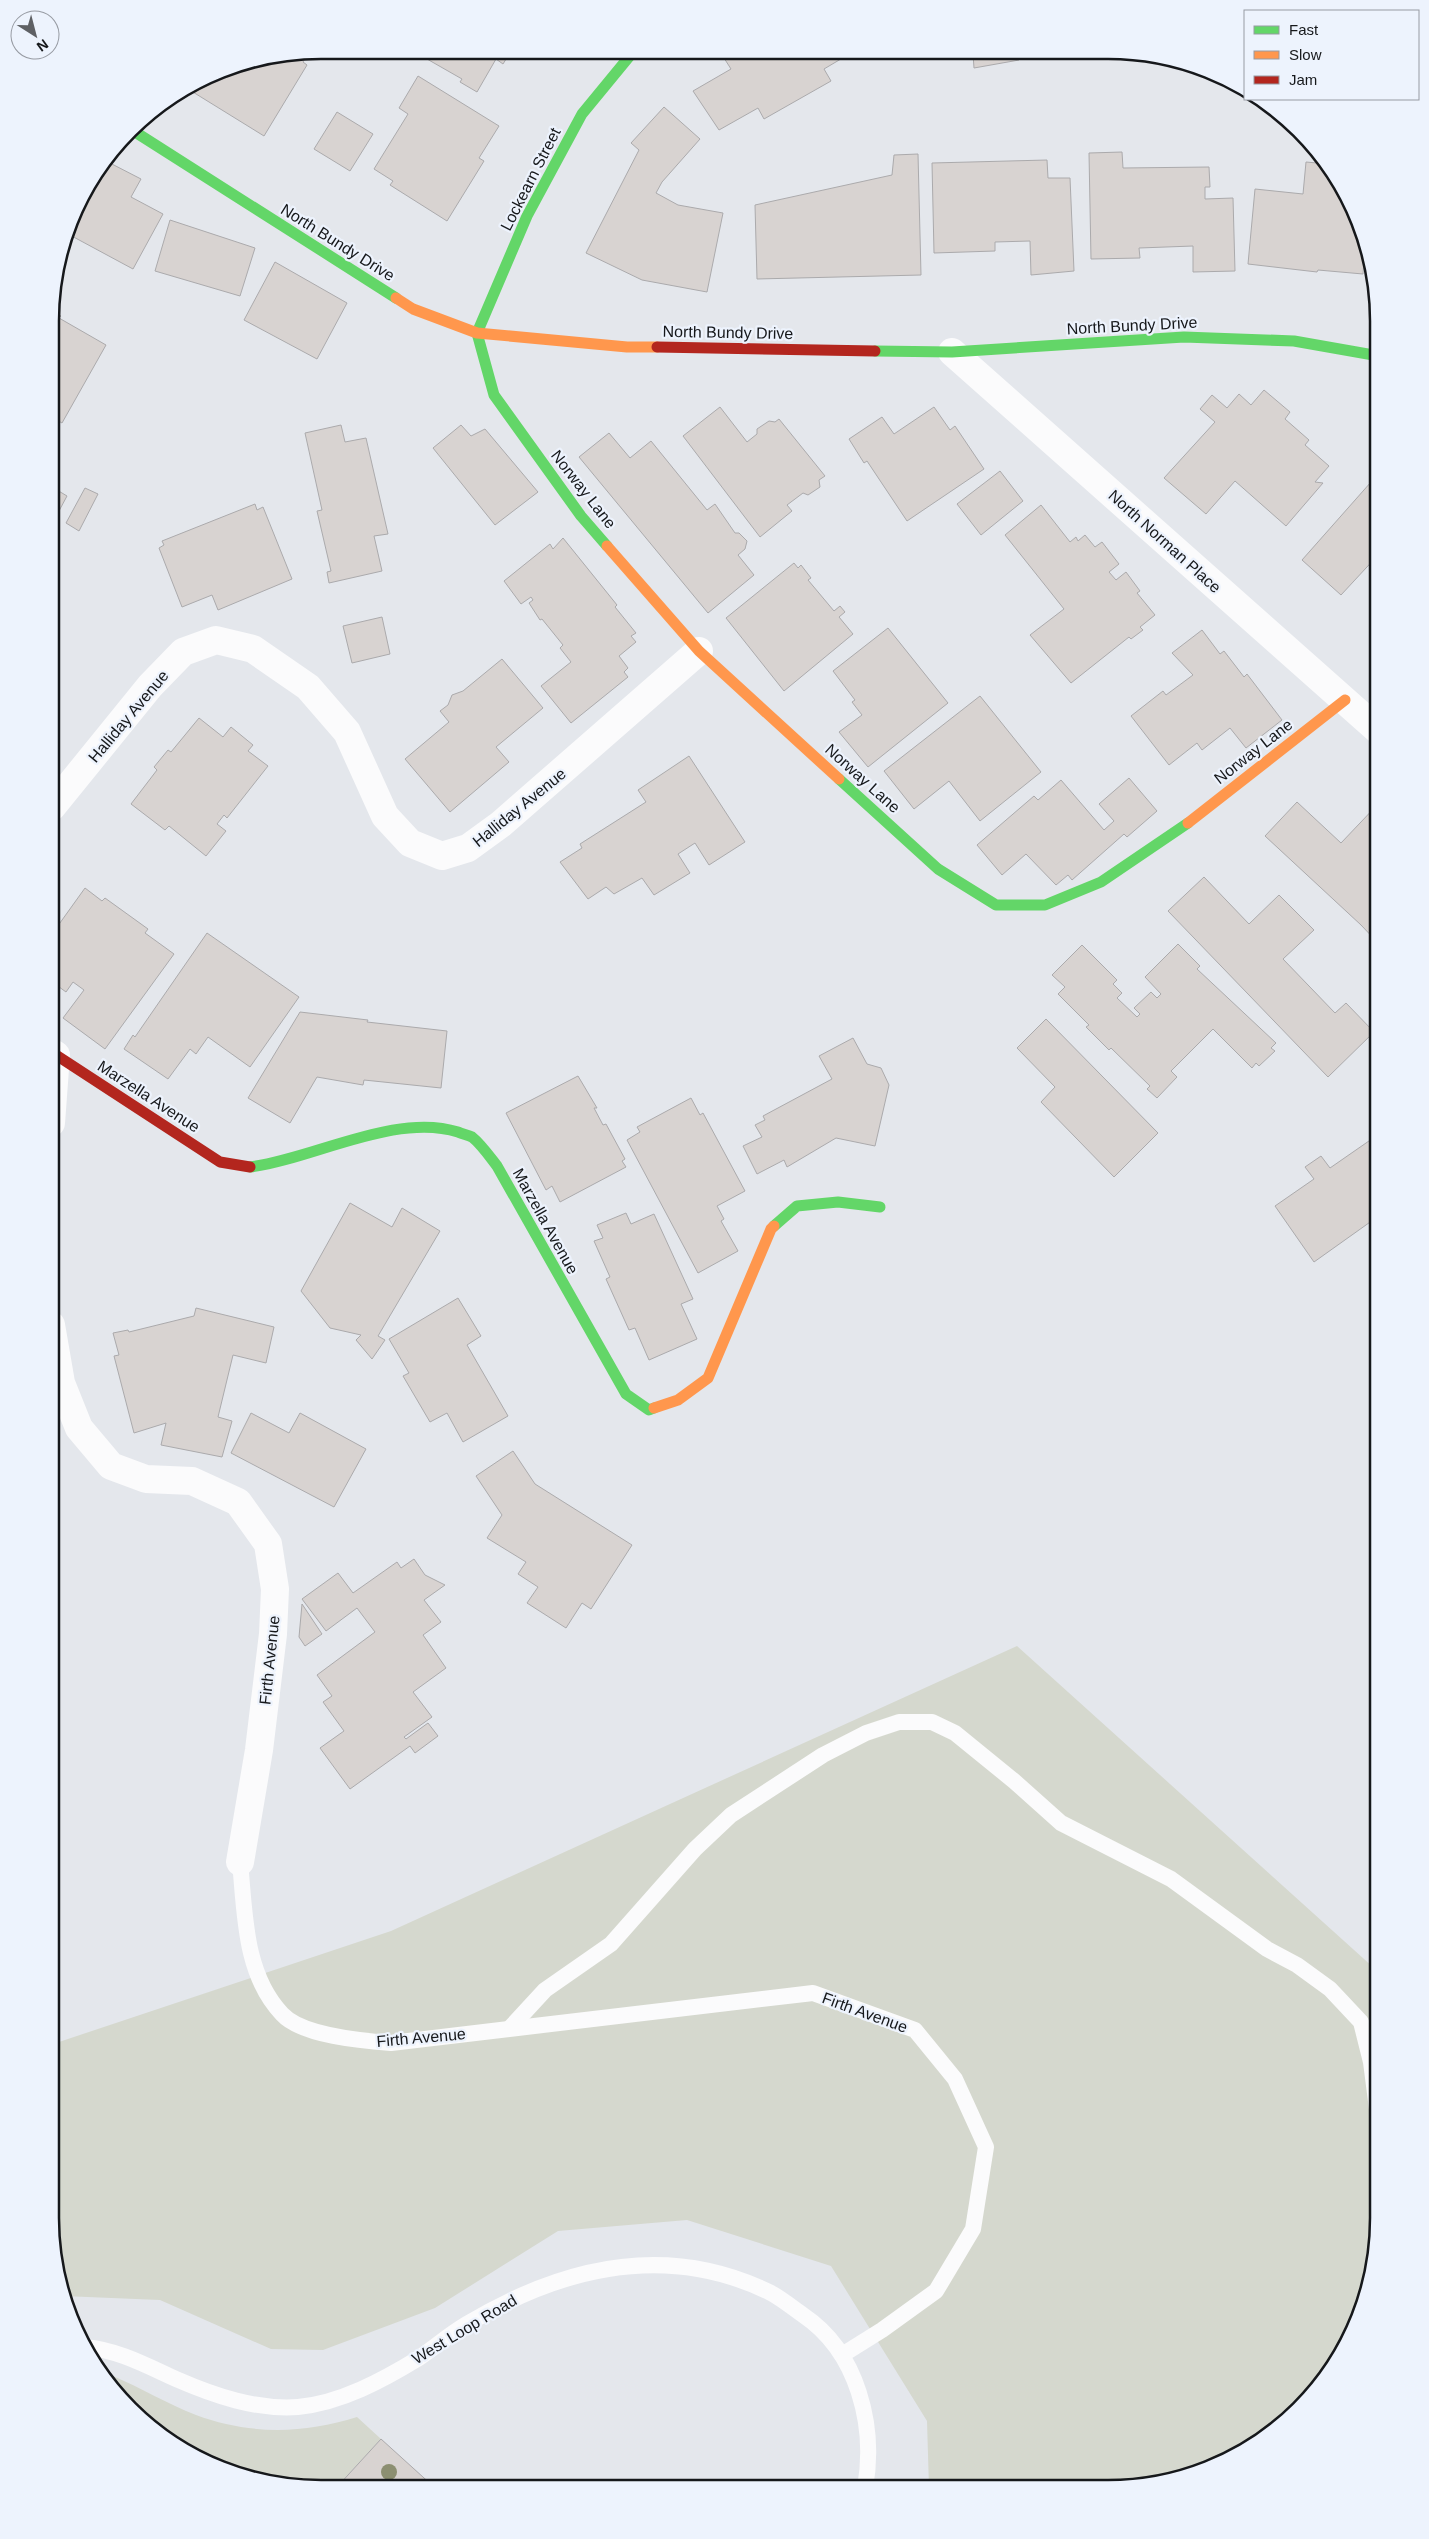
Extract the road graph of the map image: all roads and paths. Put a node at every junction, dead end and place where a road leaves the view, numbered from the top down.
1 (627, 59) edge
2 (138, 134) edge
3 (477, 334) junction
4 (952, 352) junction
5 (1370, 354) edge
6 (699, 651) junction
7 (1345, 700) junction
8 (1370, 723) edge
9 (59, 798) edge
10 (59, 1057) edge
11 (880, 1206) dead end
12 (59, 1371) edge
13 (240, 1862) joint
14 (510, 2028) junction
15 (1370, 2058) edge
16 (93, 2348) edge
17 (842, 2355) junction
18 (866, 2480) edge

1 - 3 street, Lockearn Street
2 - 3 street, North Bundy Drive
3 - 4 street, North Bundy Drive
3 - 6 street, Norway Lane
4 - 5 street, North Bundy Drive
4 - 7 street, North Norman Place
6 - 7 street, Norway Lane
6 - 9 street, Halliday Avenue
7 - 8 street, North Norman Place
10 - 11 street, Marzella Avenue
12 - 13 street, Firth Avenue
13 - 14 lane, Firth Avenue
14 - 15 lane
14 - 17 lane, Firth Avenue
16 - 17 lane, West Loop Road
17 - 18 lane, West Loop Road

